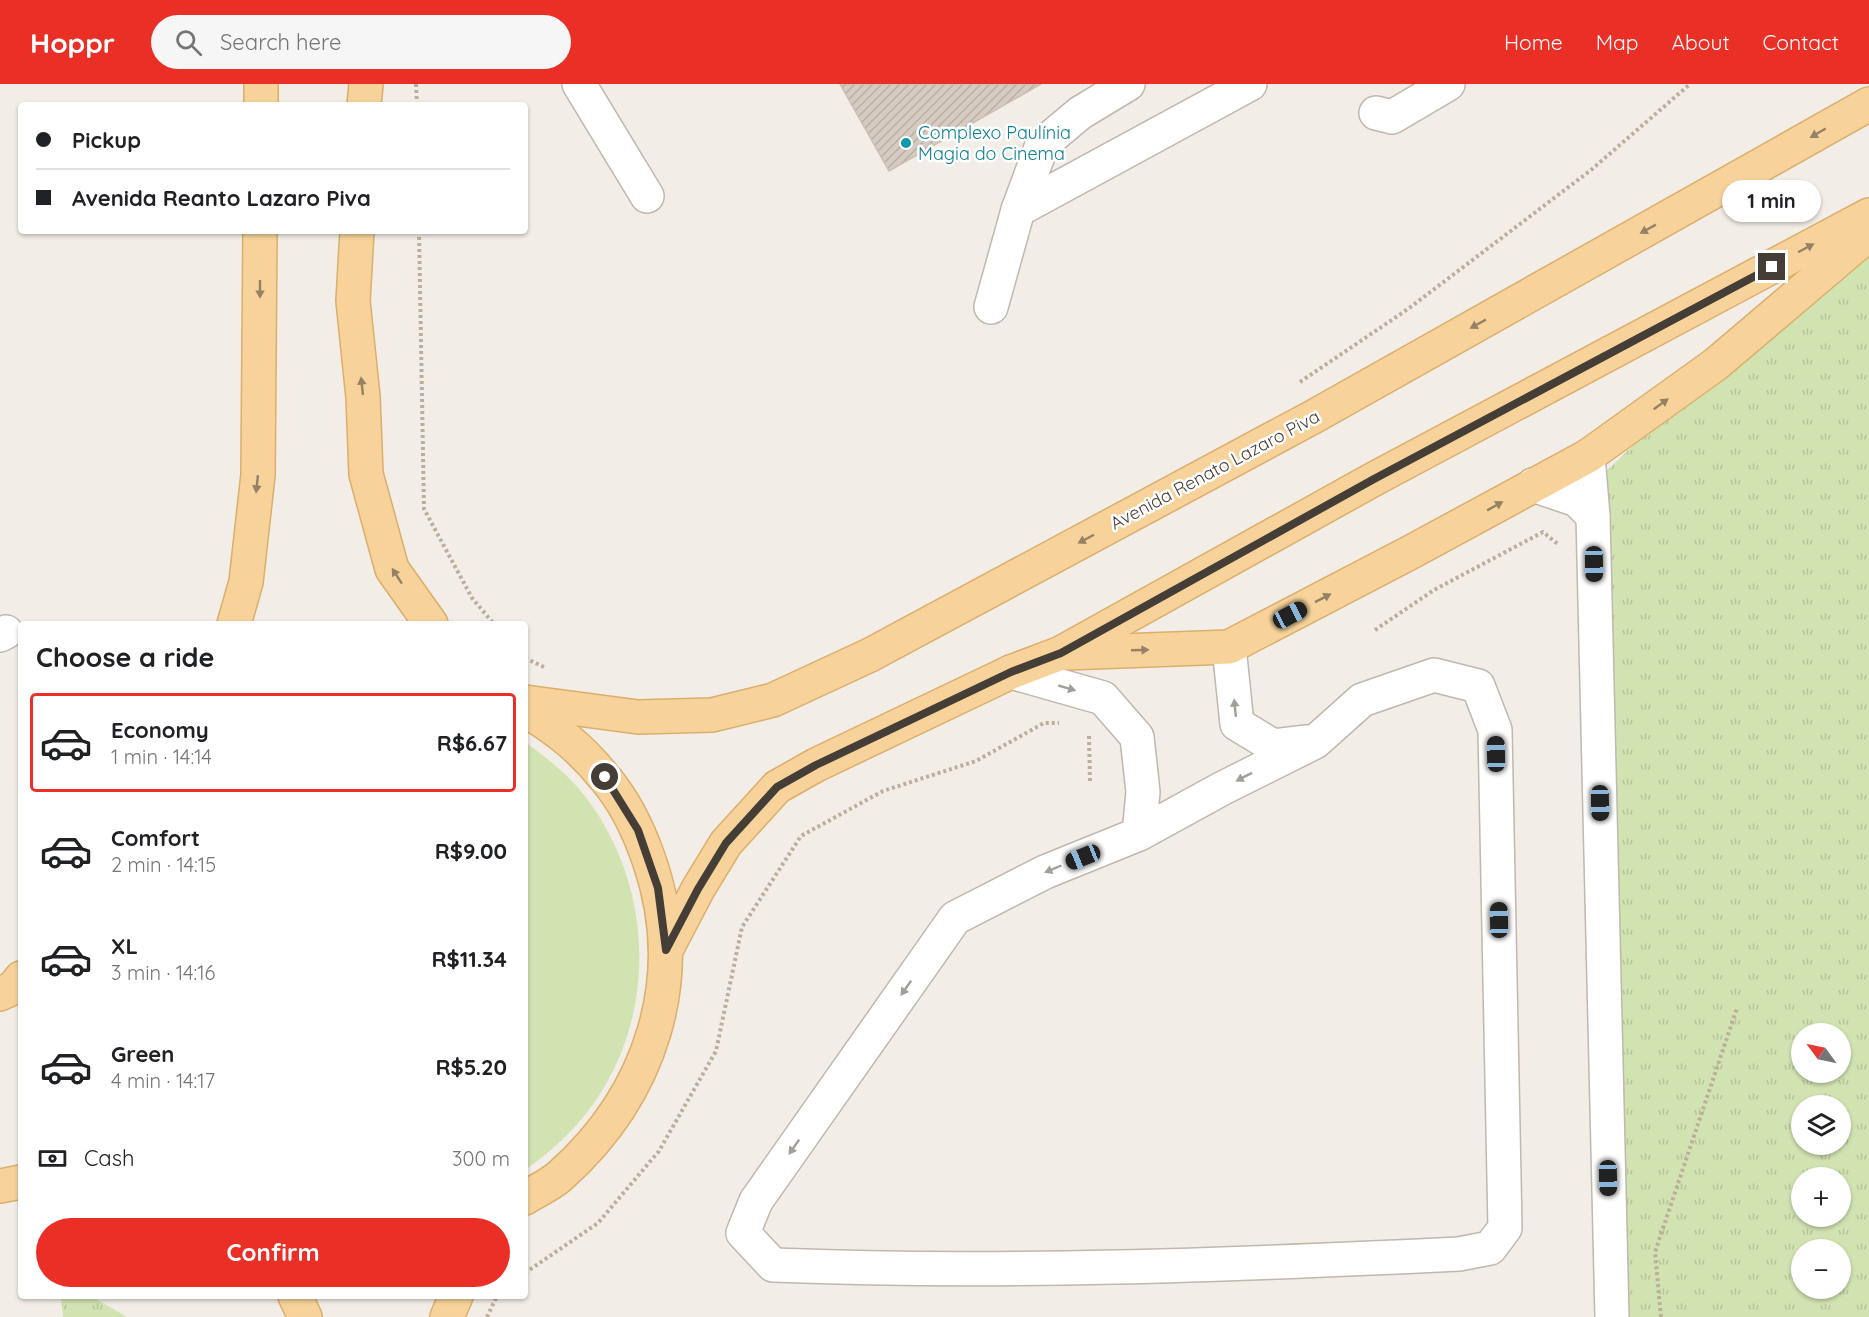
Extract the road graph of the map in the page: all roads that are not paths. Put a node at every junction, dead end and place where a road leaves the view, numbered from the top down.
1 (261, 84) edge
2 (366, 84) edge
3 (579, 84) edge
4 (1128, 84) edge
5 (1250, 84) edge
6 (1448, 84) edge
7 (261, 102) edge
8 (364, 102) edge
9 (1869, 104) edge
10 (1376, 113) dead end
11 (647, 196) dead end
12 (1018, 210) junction
13 (1869, 215) edge
14 (260, 234) edge
15 (357, 234) edge
16 (1869, 234) edge
17 (991, 307) dead end
18 (1588, 456) junction
19 (1533, 485) junction
20 (1593, 516) junction
21 (235, 621) edge
22 (429, 621) edge
23 (1229, 647) junction
24 (1061, 653) junction
25 (1011, 672) junction
26 (528, 702) edge
27 (528, 712) edge
28 (1315, 742) junction
29 (1139, 834) junction
30 (666, 950) junction
31 (18, 981) edge
32 (0, 994) edge
33 (18, 1183) edge
34 (0, 1186) edge
35 (528, 1196) edge
36 (296, 1299) edge
37 (455, 1299) edge
38 (305, 1317) edge
39 (447, 1317) edge
40 (1612, 1317) edge

1 - 7 main road
2 - 8 main road
3 - 11 street
4 - 12 street
5 - 12 street
6 - 10 street
9 -> 26 main road, Avenida Renato Lazaro Piva
12 - 17 street
24 -> 13 main road
14 -> 21 main road
22 -> 15 main road
18 -> 16 main road
18 - 19 main road
18 - 20 street
19 - 20 street
23 -> 19 main road
20 - 40 street
24 -> 23 main road
28 -> 23 street
24 - 25 main road
25 -> 29 street
25 - 30 main road
27 - 30 main road
28 -> 29 street
29 -> 28 street
30 - 35 main road
31 - 32 main road
33 - 34 main road
36 - 38 main road
37 - 39 main road

